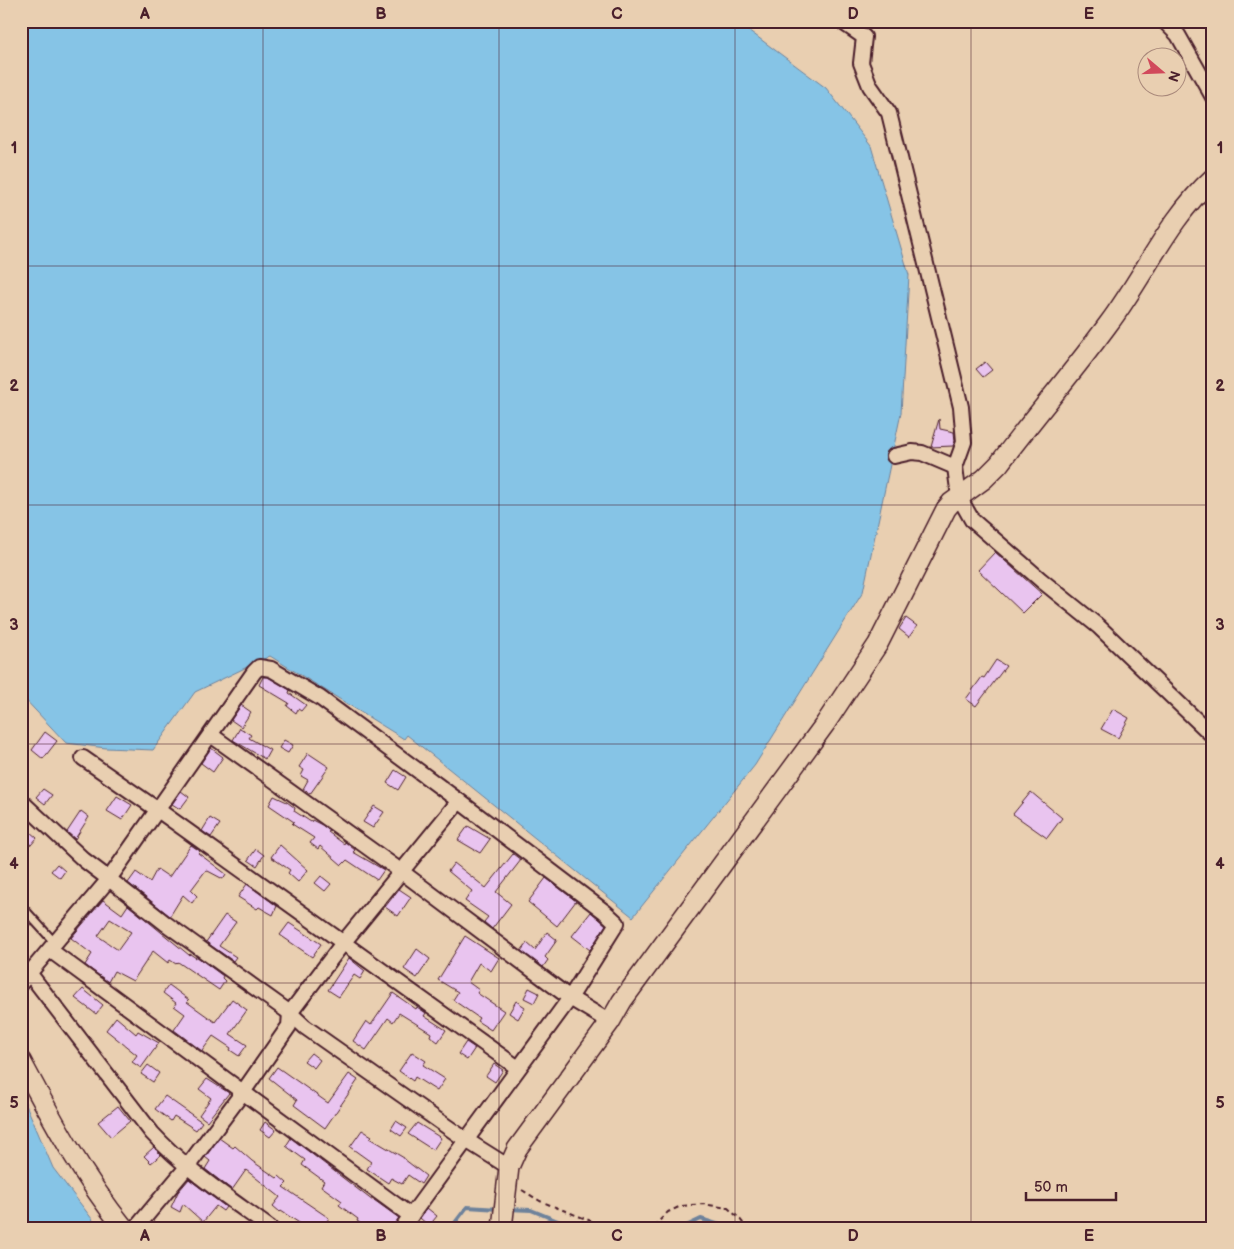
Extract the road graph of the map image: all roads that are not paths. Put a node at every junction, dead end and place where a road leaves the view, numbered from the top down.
1 (840, 21) edge
2 (1164, 21) edge
3 (1213, 96) edge
4 (1213, 178) edge
5 (894, 456) dead end
6 (955, 467) junction
7 (959, 496) junction
8 (211, 735) junction
9 (1213, 736) edge
10 (83, 758) dead end
11 (21, 801) edge
12 (459, 801) junction
13 (158, 810) junction
14 (402, 872) junction
15 (109, 879) junction
16 (25, 910) dead end
17 (343, 943) junction
18 (53, 947) junction
19 (26, 978) edge
20 (570, 998) junction
21 (290, 1013) junction
22 (610, 1022) junction
23 (21, 1061) edge
24 (518, 1068) junction
25 (243, 1092) junction
26 (466, 1140) junction
27 (187, 1167) junction
28 (508, 1179) junction
29 (411, 1216) junction
30 (124, 1228) edge
31 (136, 1228) edge
32 (270, 1228) edge
33 (402, 1228) edge
34 (502, 1228) edge

1 - 6 street
2 - 3 street
4 - 7 street
5 - 6 street
6 - 7 street
7 - 9 street
7 - 22 street
8 - 12 street
8 - 13 street
8 - 14 street
10 - 13 street
11 - 15 street
12 - 14 street
12 - 20 street
13 - 15 street
13 - 17 street
14 - 17 street
14 - 20 street
15 - 18 street
15 - 21 street
16 - 18 lane
17 - 21 street
17 - 24 street
18 - 19 street
18 - 25 street
19 - 27 street
20 - 22 street
20 - 24 street
21 - 25 street
21 - 26 street
22 - 28 street
23 - 30 street
24 - 26 street
25 - 27 street
25 - 29 street
26 - 28 street
26 - 29 street
27 - 31 street
27 - 32 street
28 - 34 street
29 - 33 street

